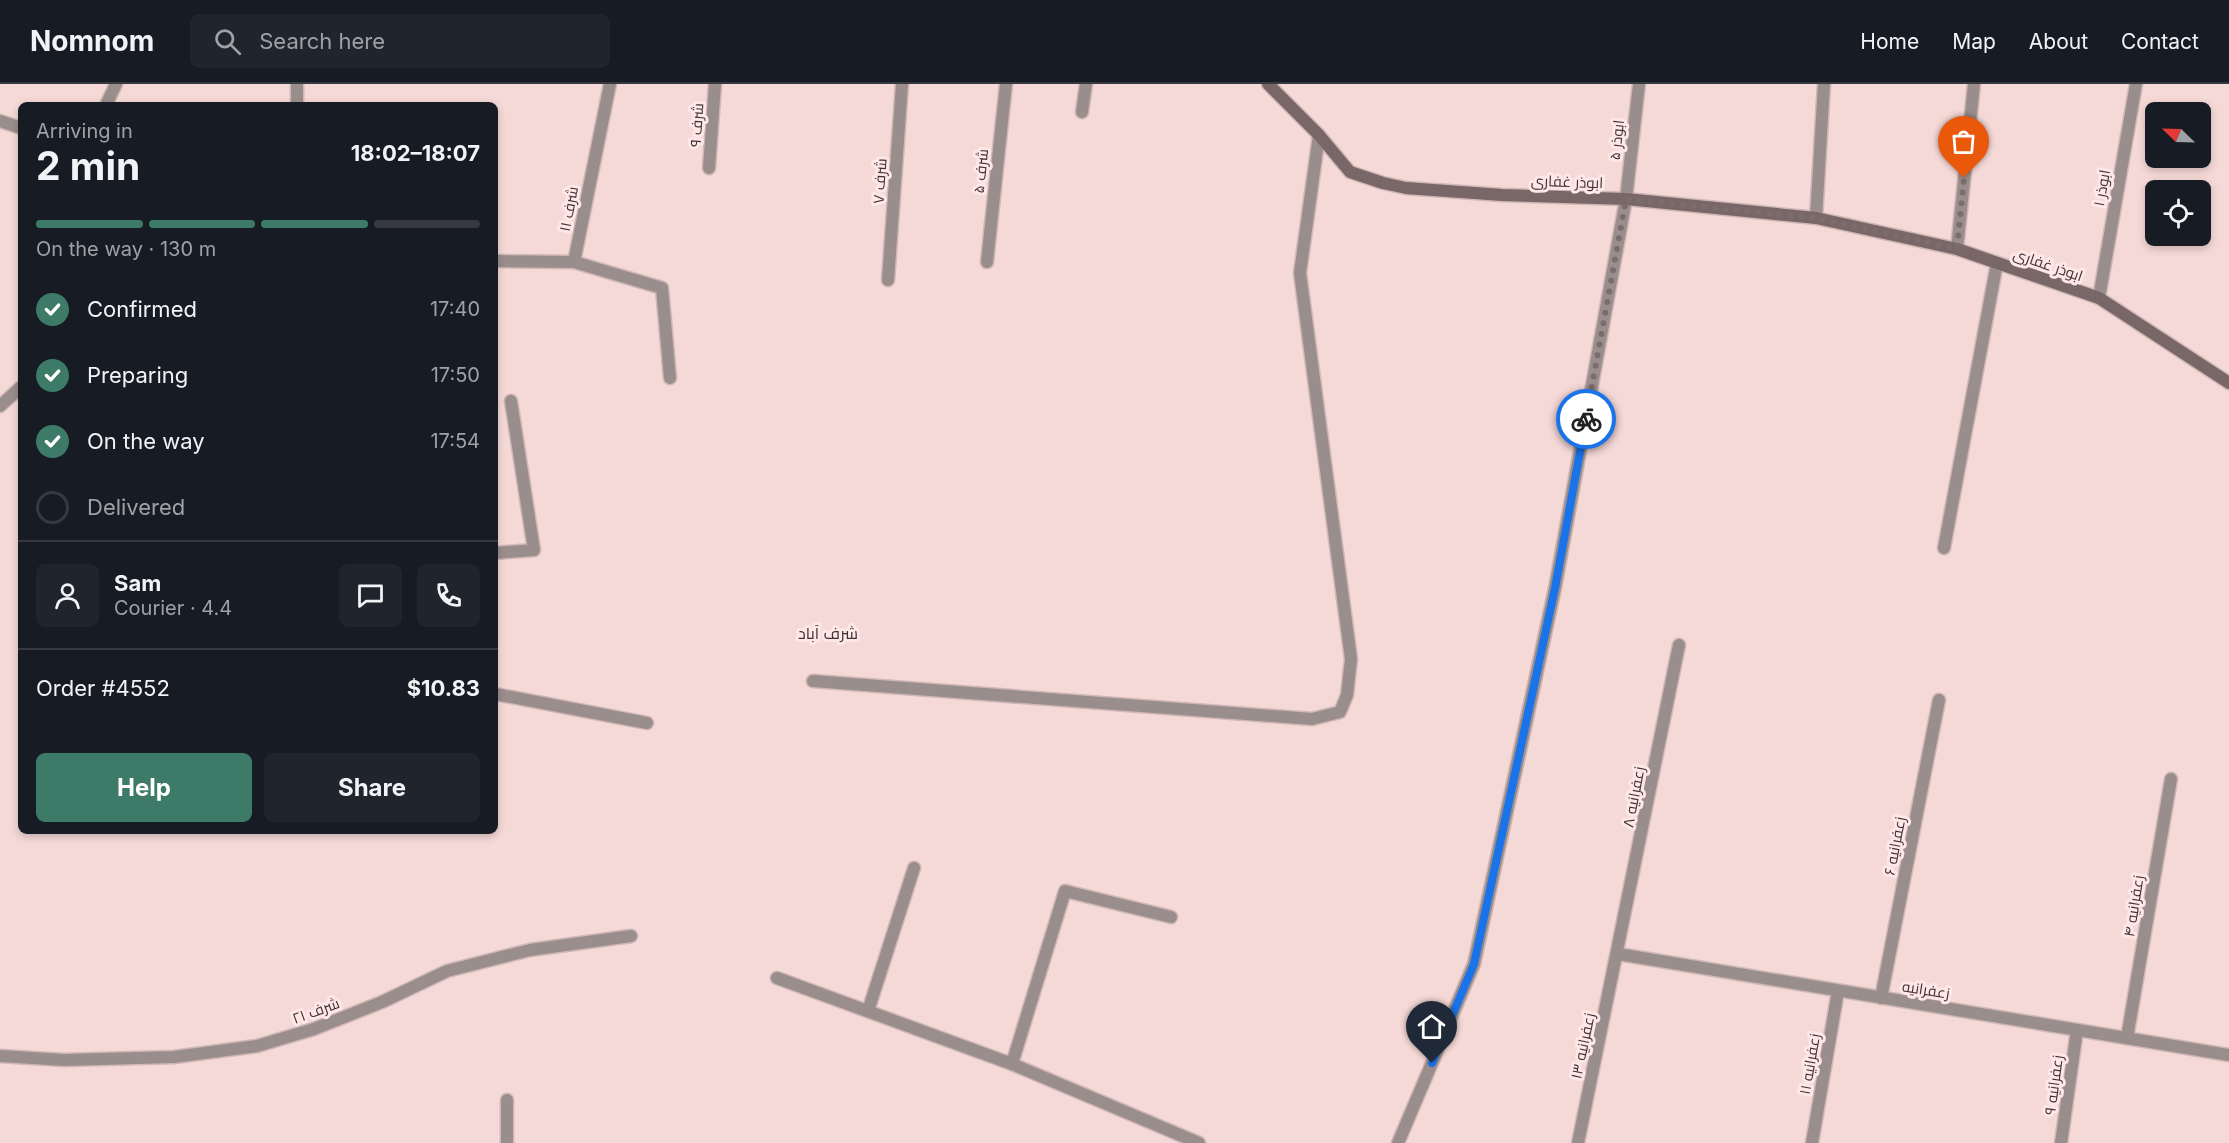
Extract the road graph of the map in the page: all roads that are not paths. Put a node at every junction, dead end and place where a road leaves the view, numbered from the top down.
1 (116, 84) edge
2 (297, 84) edge
3 (610, 84) edge
4 (715, 84) edge
5 (902, 84) edge
6 (1006, 84) edge
7 (1086, 84) edge
8 (1268, 84) edge
9 (1639, 84) edge
10 (1824, 84) edge
11 (1974, 84) edge
12 (2136, 84) edge
13 (107, 102) edge
14 (297, 102) edge
15 (1082, 112) dead end
16 (0, 121) edge
17 (18, 127) edge
18 (1319, 135) junction
19 (709, 168) dead end
20 (1626, 199) junction
21 (1816, 218) junction
22 (1957, 249) junction
23 (498, 261) edge
24 (574, 262) junction
25 (987, 262) dead end
26 (1997, 263) junction
27 (888, 280) dead end
28 (2099, 298) junction
29 (670, 378) dead end
30 (2229, 382) edge
31 (18, 391) edge
32 (510, 401) dead end
33 (0, 406) edge
34 (1944, 548) dead end
35 (498, 553) edge
36 (1679, 645) dead end
37 (813, 681) dead end
38 (498, 695) edge
39 (1939, 700) dead end
40 (647, 723) dead end
41 (2171, 779) dead end
42 (914, 868) dead end
43 (1171, 916) dead end
44 (631, 936) dead end
45 (1618, 954) junction
46 (777, 978) dead end
47 (1838, 991) junction
48 (1881, 998) junction
49 (868, 1011) junction
50 (2077, 1030) junction
51 (2127, 1038) junction
52 (2229, 1055) edge
53 (0, 1056) edge
54 (1012, 1064) junction
55 (507, 1100) dead end
56 (507, 1143) edge
57 (1199, 1143) edge
58 (1398, 1143) edge
59 (1578, 1143) edge
60 (1812, 1143) edge
61 (2061, 1143) edge

1 - 13 street
2 - 14 street
3 - 24 street, شرف ۱۱
4 - 19 street, شرف ۹
5 - 27 street, شرف ۷
6 - 25 street, شرف ۵
7 - 15 street
8 - 18 main road, ابوذر غفاری
9 - 20 street, ابوذر ۵
10 - 21 street
11 - 22 street
12 - 28 street, ابوذر ۱
16 - 17 street
18 - 20 main road, ابوذر غفاری
18 - 37 street
20 - 21 main road, ابوذر غفاری
20 - 58 street, ابوذر ۵
21 - 22 main road, ابوذر غفاری
22 - 26 main road, ابوذر غفاری
23 - 24 street
24 - 29 street
26 - 28 main road, ابوذر غفاری
26 - 34 street
28 - 30 main road, ابوذر غفاری
31 - 33 street
32 - 35 street
36 - 45 street, زعفرانیه ۸
38 - 40 street
39 - 48 street, زعفرانیه ۶
41 - 51 street, زعفرانیه ۴
42 - 49 street
43 - 54 street
44 - 53 street, شرف ۲۱
45 - 47 street, زعفرانیه
45 - 59 street, زعفرانیه ۱۳
46 - 49 street
47 - 48 street, زعفرانیه
47 - 60 street, زعفرانیه ۱۱
48 - 50 street, زعفرانیه
49 - 54 street
50 - 51 street, زعفرانیه
50 - 61 street, زعفرانیه ۹
51 - 52 street, زعفرانیه
54 - 57 street
55 - 56 street

